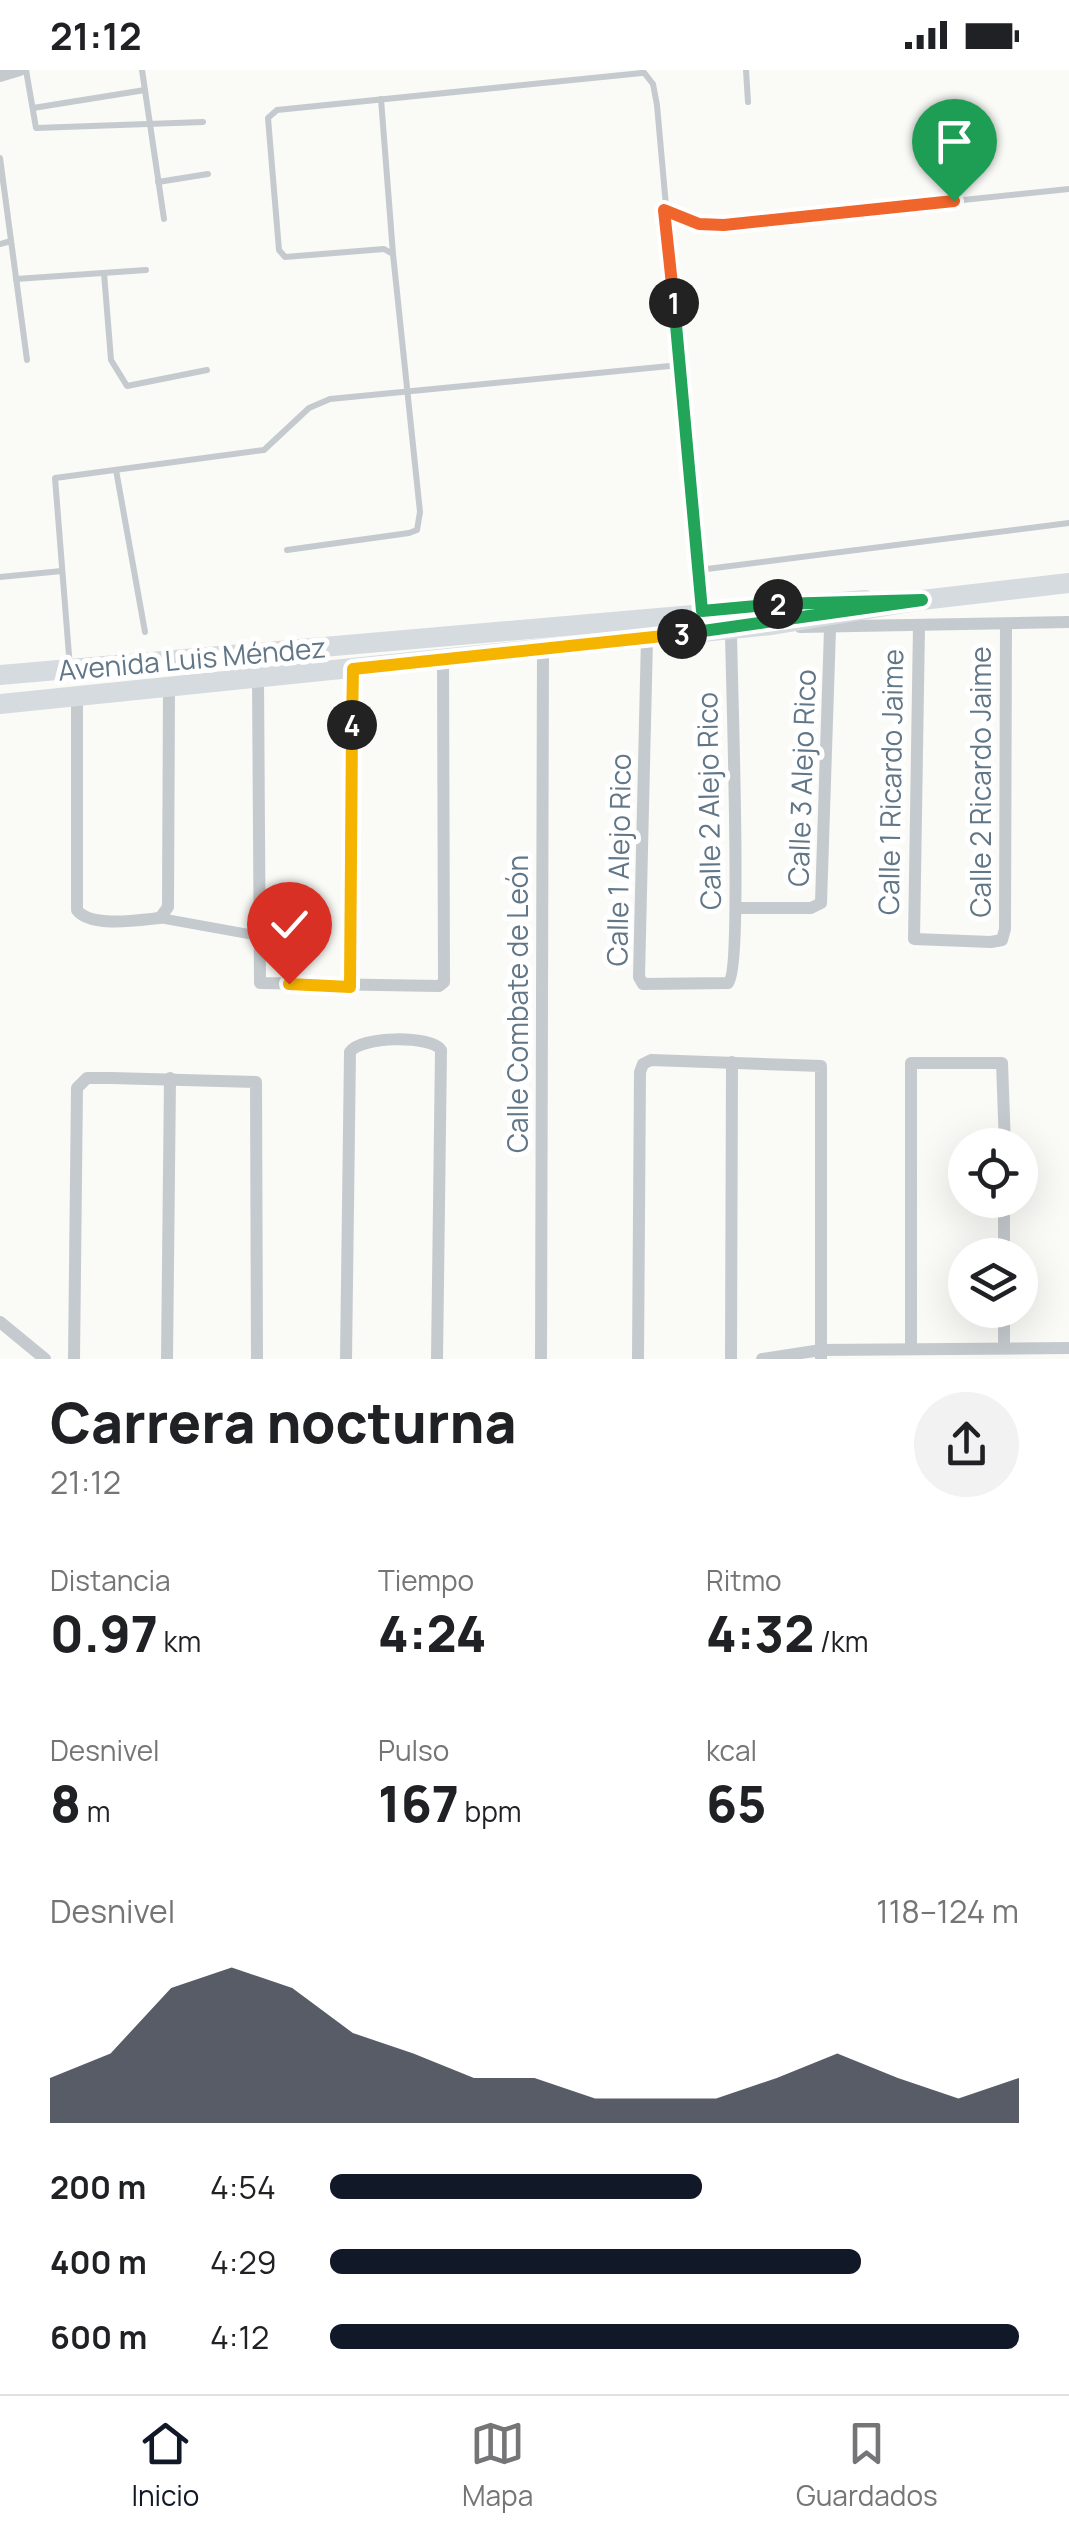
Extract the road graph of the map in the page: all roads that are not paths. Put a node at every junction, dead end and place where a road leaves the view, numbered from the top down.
1 (23, 70) edge
2 (142, 70) edge
3 (746, 70) edge
4 (642, 71) edge
5 (0, 76) edge
6 (144, 90) junction
7 (381, 100) junction
8 (748, 102) dead end
9 (33, 108) junction
10 (203, 122) dead end
11 (150, 123) junction
12 (0, 158) edge
13 (208, 174) dead end
14 (158, 182) junction
15 (1069, 189) edge
16 (664, 210) junction
17 (164, 219) dead end
18 (11, 241) junction
19 (0, 244) edge
20 (392, 254) junction
21 (146, 270) dead end
22 (104, 273) junction
23 (16, 279) junction
24 (27, 360) dead end
25 (680, 365) junction
26 (207, 370) dead end
27 (407, 391) junction
28 (116, 470) junction
29 (1069, 524) edge
30 (287, 550) dead end
31 (699, 570) junction
32 (62, 571) junction
33 (0, 577) edge
34 (1069, 583) edge
35 (922, 600) junction
36 (702, 611) junction
37 (1069, 622) edge
38 (1006, 624) junction
39 (772, 625) junction
40 (919, 626) junction
41 (830, 628) junction
42 (730, 629) junction
43 (145, 632) dead end
44 (647, 638) junction
45 (543, 649) junction
46 (443, 660) junction
47 (70, 669) junction
48 (353, 669) junction
49 (0, 675) edge
50 (258, 679) junction
51 (169, 688) junction
52 (77, 696) junction
53 (0, 704) edge
54 (736, 908) junction
55 (160, 918) junction
56 (259, 936) junction
57 (914, 940) joint
58 (734, 972) joint
59 (350, 987) junction
60 (732, 1062) junction
61 (170, 1078) junction
62 (1004, 1128) edge
63 (0, 1322) edge
64 (1004, 1328) edge
65 (911, 1348) junction
66 (1004, 1348) junction
67 (1069, 1348) edge
68 (822, 1354) edge
69 (45, 1359) edge
70 (74, 1359) edge
71 (166, 1359) edge
72 (257, 1359) edge
73 (346, 1359) edge
74 (437, 1359) edge
75 (541, 1359) edge
76 (638, 1359) edge
77 (731, 1359) edge
78 (762, 1359) edge

1 - 5 street
1 - 9 lane
2 - 6 lane
3 - 8 lane
4 - 7 lane
4 - 16 lane
6 - 9 lane
6 - 11 lane
7 - 20 lane
7 - 20 lane
9 - 11 lane
10 - 11 lane
11 - 14 lane
12 - 18 lane
13 - 14 lane
14 - 17 lane
15 - 16 lane
16 - 25 lane
18 - 19 lane
18 - 23 lane
20 - 27 lane
21 - 22 lane
22 - 23 lane
22 - 26 lane
23 - 24 lane
25 - 27 lane
25 - 31 lane
27 - 28 lane
27 - 30 lane
28 - 32 lane
28 - 43 lane
29 - 31 lane
31 - 36 lane
32 - 33 lane
32 - 47 lane
34 - 35 main road, Avenida Luis Méndez
35 - 36 main road, Avenida Luis Méndez
35 - 39 main road, Avenida Luis Méndez
36 - 47 main road, Avenida Luis Méndez
37 - 38 street, Avenida Luis Méndez
38 - 40 street, Avenida Luis Méndez
38 - 57 street, Calle 2 Ricardo Jaime
39 - 41 street, Avenida Luis Méndez
39 - 42 main road, Avenida Luis Méndez
40 - 41 street, Avenida Luis Méndez
40 - 57 street, Calle 1 Ricardo Jaime
41 - 54 street, Calle 3 Alejo Rico
42 - 44 main road, Avenida Luis Méndez
42 - 54 street, Calle 2 Alejo Rico
44 - 45 main road, Avenida Luis Méndez
44 - 58 street, Calle 1 Alejo Rico
45 - 46 main road, Avenida Luis Méndez
45 - 75 street, Calle Combate de León
46 - 48 main road, Avenida Luis Méndez
46 - 59 street
47 - 49 main road, Avenida Luis Méndez
48 - 50 main road, Avenida Luis Méndez
48 - 59 street
50 - 51 main road, Avenida Luis Méndez
50 - 56 street
51 - 52 main road, Avenida Luis Méndez
51 - 55 street
52 - 53 main road, Avenida Luis Méndez
52 - 55 street
54 - 58 street, Calle 2 Alejo Rico
55 - 56 street
56 - 59 street
60 - 68 street
60 - 76 street
60 - 77 street
61 - 70 street
61 - 71 street
61 - 72 street
62 - 65 street
63 - 69 street
64 - 66 street
65 - 66 street
65 - 68 street
66 - 67 street
68 - 78 street
73 - 74 street

